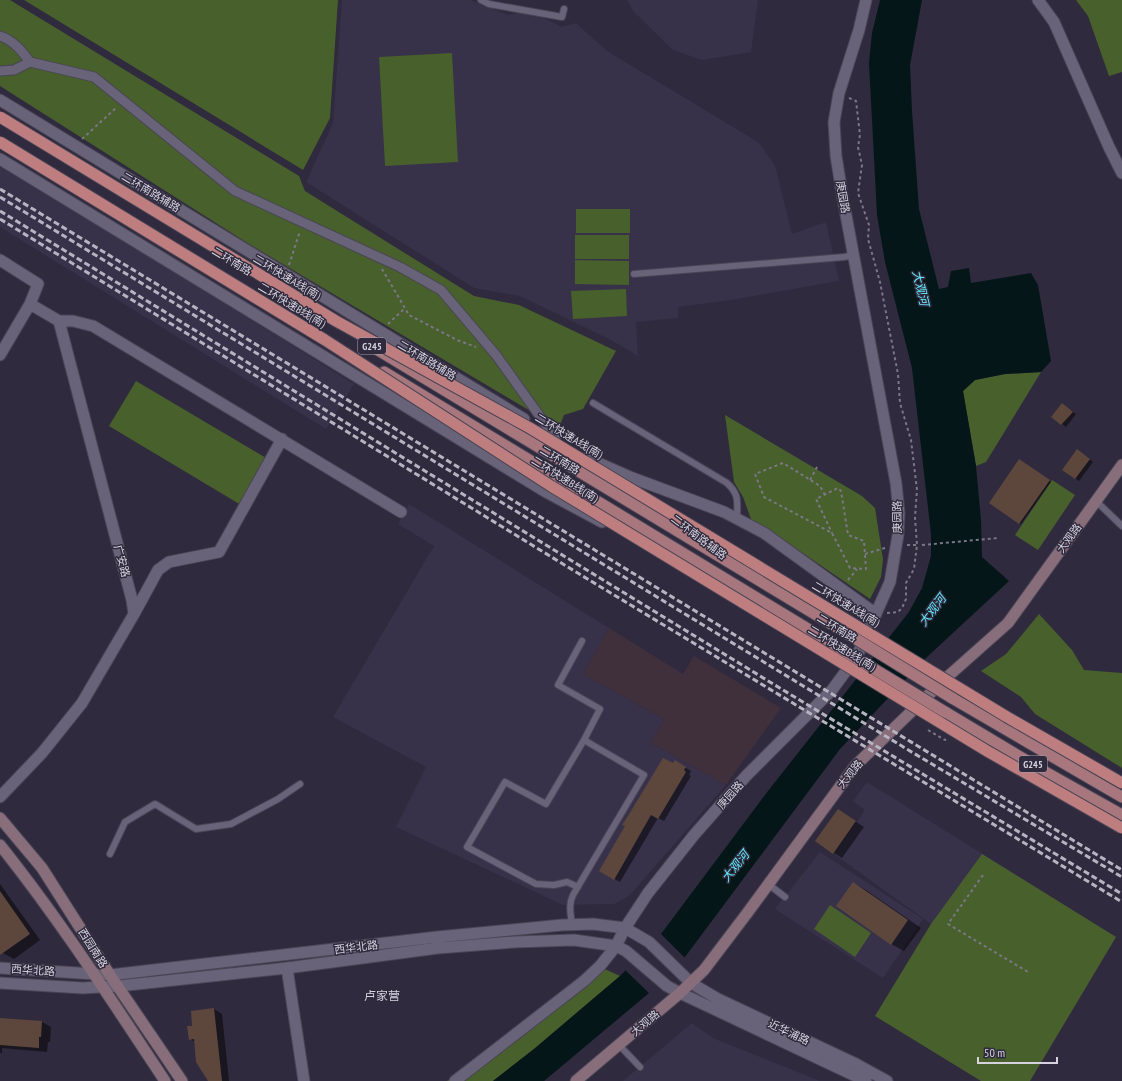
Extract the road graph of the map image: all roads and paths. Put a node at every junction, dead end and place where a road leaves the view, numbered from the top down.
1 (482, 0) edge
2 (866, 0) edge
3 (1038, 0) edge
4 (564, 9) dead end
5 (0, 36) edge
6 (30, 62) junction
7 (0, 71) edge
8 (839, 93) junction
9 (0, 100) edge
10 (124, 101) junction
11 (0, 117) edge
12 (0, 120) edge
13 (0, 139) edge
14 (0, 142) edge
15 (76, 146) junction
16 (0, 159) edge
17 (1122, 173) edge
18 (303, 222) junction
19 (373, 255) junction
20 (854, 255) junction
21 (0, 260) edge
22 (286, 274) junction
23 (634, 274) dead end
24 (30, 304) junction
25 (405, 308) junction
26 (59, 321) junction
27 (381, 332) junction
28 (476, 347) dead end
29 (0, 355) edge
30 (594, 403) dead end
31 (282, 439) junction
32 (556, 439) junction
33 (586, 457) junction
34 (1122, 465) edge
35 (817, 467) dead end
36 (810, 480) junction
37 (825, 495) junction
38 (1096, 501) junction
39 (401, 512) dead end
40 (737, 518) junction
41 (1122, 526) edge
42 (832, 533) junction
43 (998, 538) dead end
44 (896, 545) junction
45 (922, 545) dead end
46 (865, 554) junction
47 (857, 569) junction
48 (744, 571) junction
49 (736, 585) junction
50 (841, 589) junction
51 (134, 614) junction
52 (876, 614) junction
53 (582, 641) dead end
54 (928, 730) dead end
55 (584, 740) junction
56 (945, 740) dead end
57 (1122, 783) edge
58 (300, 784) dead end
59 (0, 796) edge
60 (1122, 797) edge
61 (1122, 815) edge
62 (0, 818) edge
63 (1122, 828) edge
64 (0, 845) edge
65 (110, 854) dead end
66 (983, 874) dead end
67 (768, 884) junction
68 (578, 887) junction
69 (785, 897) dead end
70 (572, 925) junction
71 (625, 928) junction
72 (616, 946) junction
73 (0, 968) edge
74 (287, 968) junction
75 (1028, 972) dead end
76 (93, 974) junction
77 (110, 975) junction
78 (0, 982) edge
79 (691, 983) junction
80 (119, 986) junction
81 (103, 987) junction
82 (680, 993) junction
83 (619, 1045) junction
84 (640, 1067) dead end
85 (165, 1081) edge
86 (182, 1081) edge
87 (304, 1081) edge
88 (455, 1081) edge
89 (576, 1081) edge
90 (866, 1081) edge
91 (887, 1081) edge

1 - 4 lane
2 - 8 street, 庚园路
3 - 17 street
5 - 6 street
6 - 7 street
6 - 10 street
8 - 20 street, 庚园路
8 - 52 path
9 - 15 street, 二环南路辅路
10 - 15 path
10 - 18 street
11 - 57 highway, 二环快速A线(南), bridge
12 - 48 main road, 二环南路 / G245
13 - 49 main road, 二环南路 / G245
14 - 63 highway, 二环快速B线(南), bridge
15 - 22 street, 二环南路辅路
16 - 49 street, 二环南路辅路
18 - 19 street
18 - 22 path
19 - 25 path
19 - 32 street
20 - 23 lane
20 - 44 street, 庚园路
21 - 24 street
22 - 27 street, 二环南路辅路
24 - 26 street
24 - 29 street
25 - 27 path
25 - 28 path
26 - 31 street
26 - 51 street, 广安路
27 - 32 street, 二环南路辅路
30 - 40 lane
31 - 39 street
31 - 51 street
32 - 33 street, 二环南路辅路
33 - 40 street
33 - 48 street, 二环南路辅路
34 - 38 main road, 大观路
35 - 36 path
36 - 37 path
36 - 42 path
37 - 42 path
37 - 46 path
38 - 41 lane
38 - 67 main road, 大观路
40 - 50 street
42 - 47 path
43 - 45 path
44 - 46 path
44 - 52 street, 庚园路
46 - 47 path
47 - 50 path
48 - 60 main road, 二环南路 / G245, bridge
49 - 61 main road, 二环南路 / G245, bridge
50 - 52 street
51 - 59 street
52 - 71 street, 庚园路
53 - 55 lane
54 - 56 path
55 - 68 lane
55 - 68 lane
58 - 65 lane
62 - 77 main road, 西园南路
64 - 76 main road, 西园南路
66 - 75 path
67 - 69 lane
67 - 79 main road, 大观路
68 - 70 lane
70 - 71 street, 西华北路
70 - 77 street, 西华北路
71 - 72 street, 庚园路
71 - 79 street, 西华北路
72 - 74 street, 西华北路
72 - 82 street, 西华北路
72 - 88 street, 庚园路
73 - 76 street, 西华北路
74 - 80 street, 西华北路
74 - 87 street
76 - 77 street, 西华北路
76 - 81 main road, 西园南路
77 - 80 main road, 西园南路
78 - 81 street, 西华北路
79 - 82 main road, 大观路
79 - 91 street, 近华浦路
80 - 81 street, 西华北路
80 - 86 main road, 西园南路
81 - 85 main road, 西园南路
82 - 83 main road, 大观路
82 - 90 street, 近华浦路
83 - 84 lane
83 - 89 main road, 大观路

